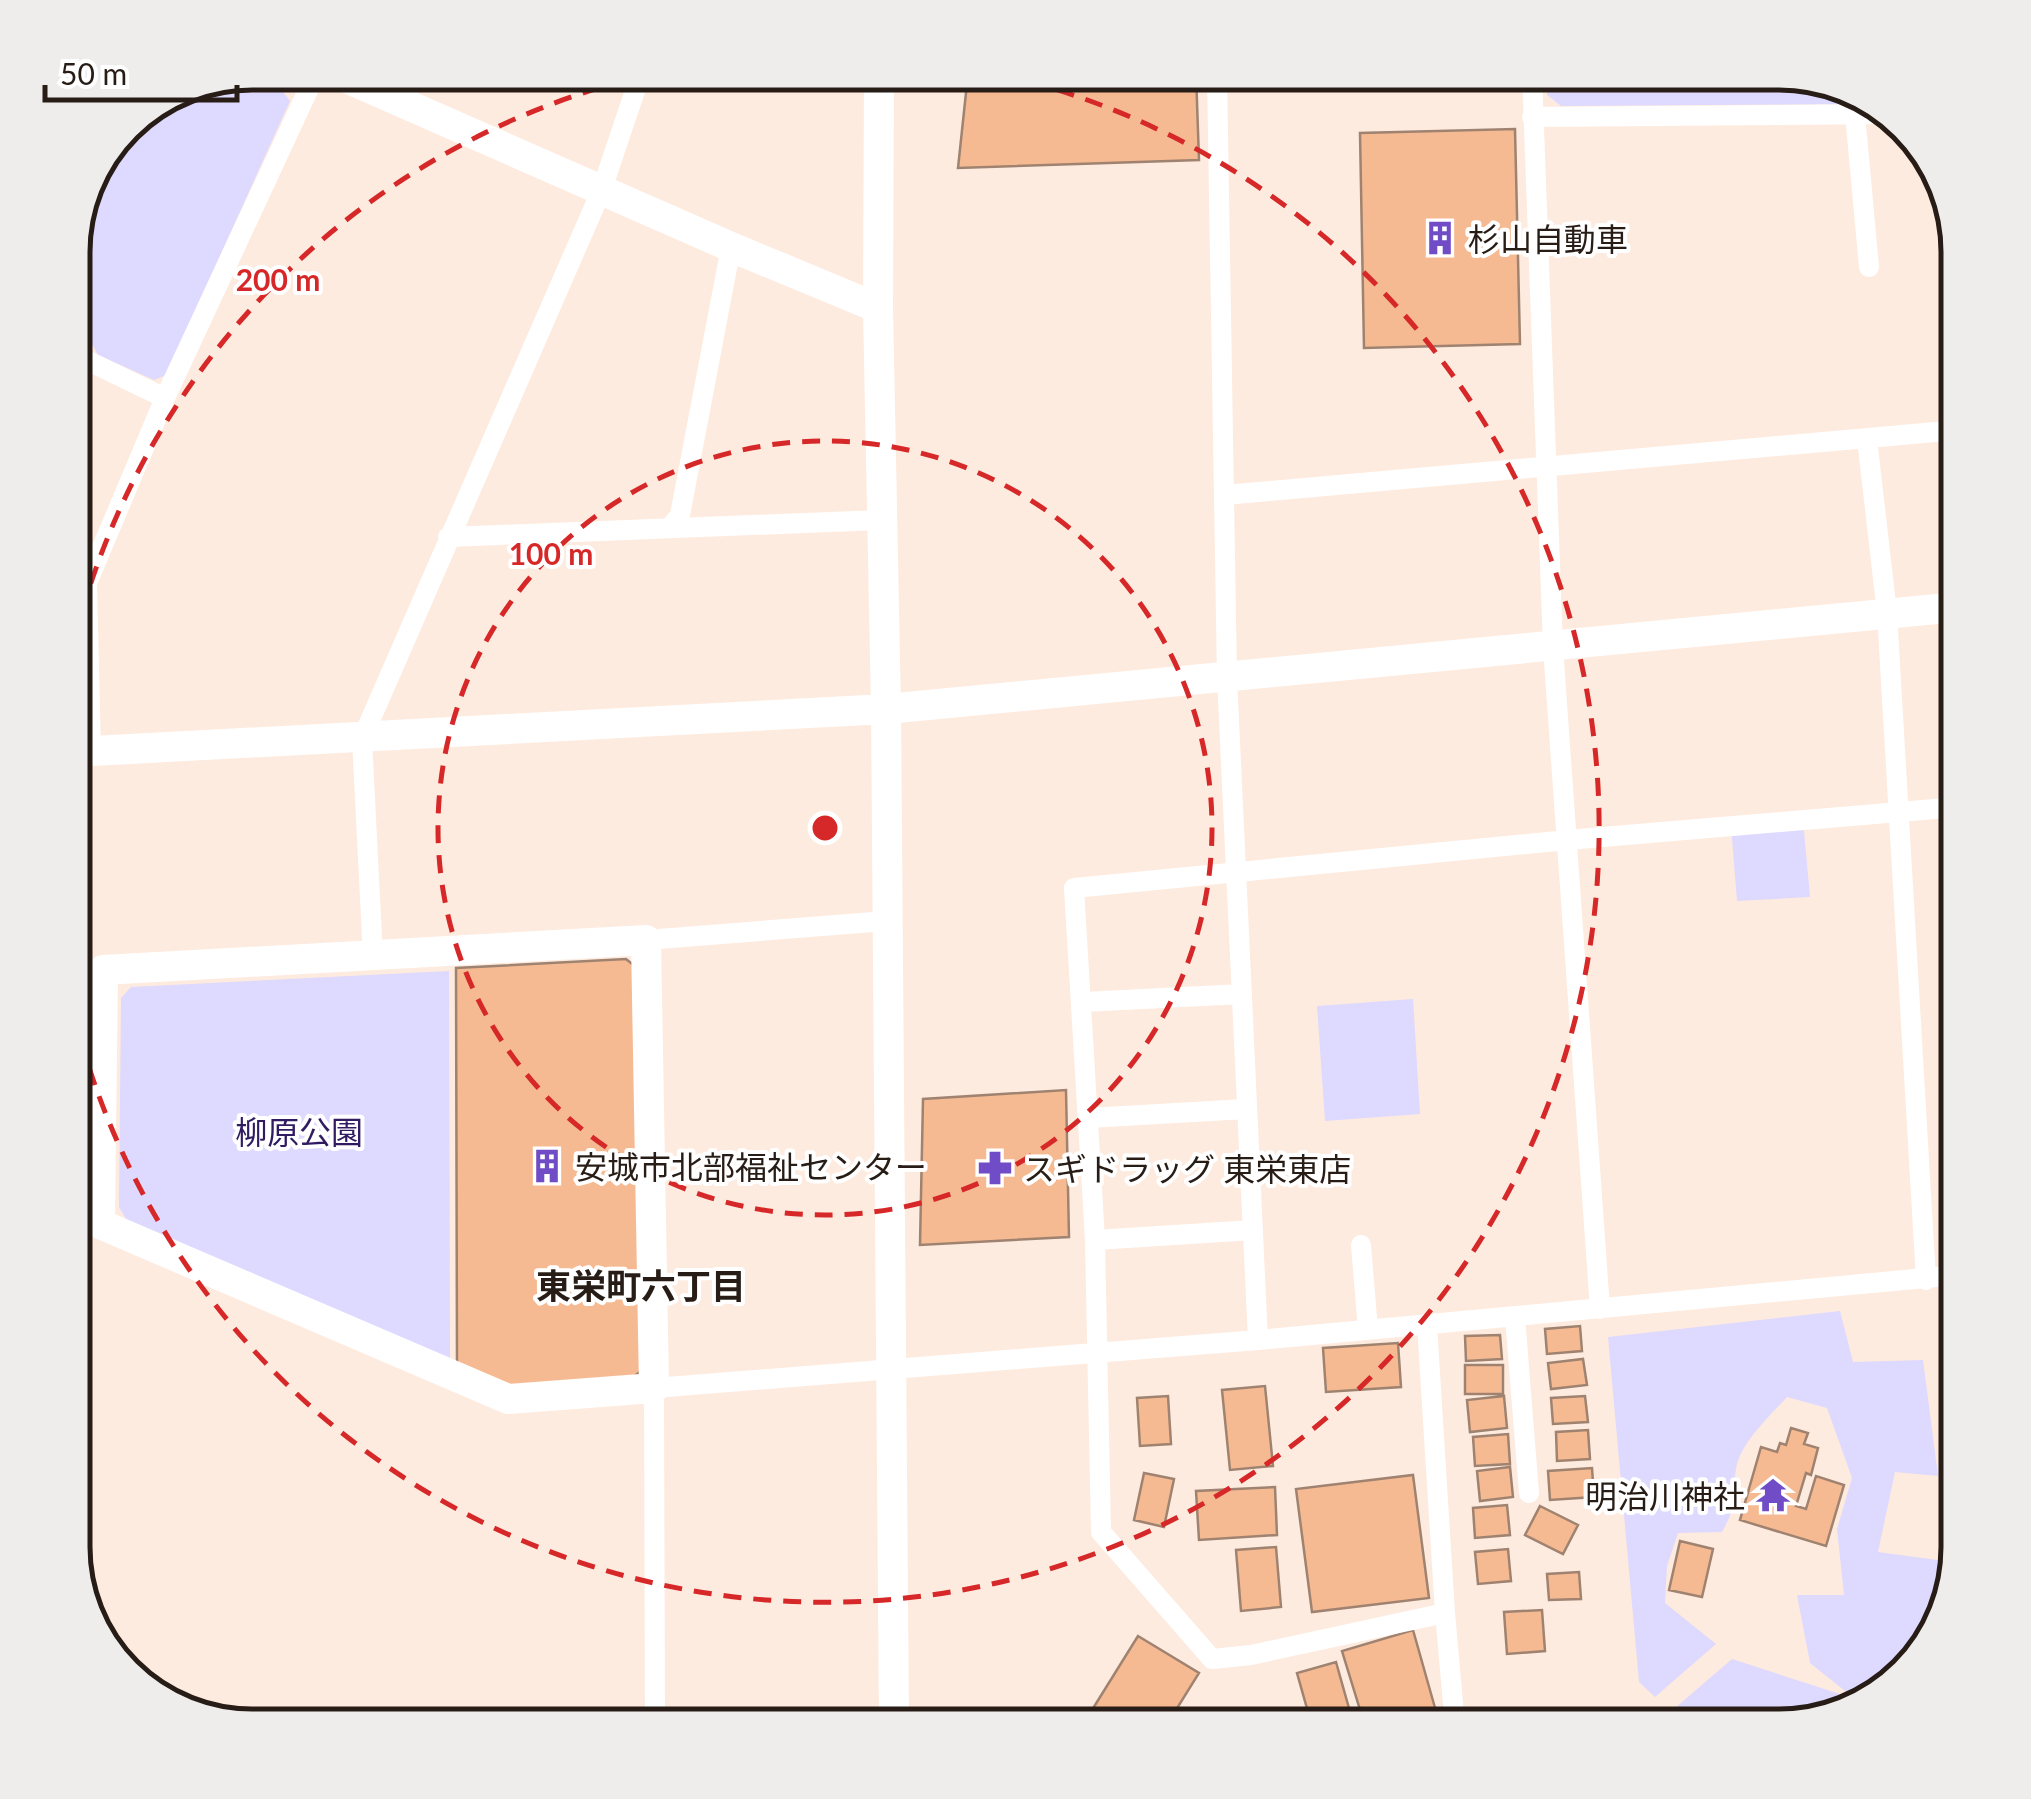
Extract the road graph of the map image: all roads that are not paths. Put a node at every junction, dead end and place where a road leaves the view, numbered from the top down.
1 (308, 90) edge
2 (376, 90) edge
3 (634, 90) edge
4 (879, 90) edge
5 (1217, 90) edge
6 (1532, 90) edge
7 (1855, 114) junction
8 (1863, 114) edge
9 (1532, 117) junction
10 (602, 189) junction
11 (731, 247) junction
12 (1869, 267) dead end
13 (878, 308) junction
14 (90, 362) edge
15 (165, 398) junction
16 (1941, 432) edge
17 (1868, 440) junction
18 (1544, 467) junction
19 (1226, 495) junction
20 (881, 520) junction
21 (670, 528) junction
22 (448, 537) junction
23 (90, 576) edge
24 (1941, 609) edge
25 (1887, 613) junction
26 (1553, 647) junction
27 (1227, 678) junction
28 (886, 710) junction
29 (362, 739) junction
30 (90, 752) edge
31 (1941, 808) edge
32 (1900, 812) junction
33 (1567, 840) junction
34 (1236, 871) junction
35 (886, 921) junction
36 (646, 940) junction
37 (373, 957) junction
38 (1242, 994) junction
39 (1082, 1002) junction
40 (1246, 1110) junction
41 (1088, 1118) junction
42 (1253, 1230) junction
43 (1095, 1240) junction
44 (1362, 1245) dead end
45 (1941, 1277) edge
46 (1926, 1280) junction
47 (1600, 1309) junction
48 (1515, 1317) junction
49 (1428, 1324) junction
50 (1368, 1330) junction
51 (1258, 1340) junction
52 (1097, 1352) junction
53 (892, 1371) junction
54 (654, 1388) junction
55 (1529, 1492) dead end
56 (1445, 1613) junction
57 (656, 1709) edge
58 (894, 1709) edge
59 (1454, 1709) edge

1 - 15 street
2 - 10 street
3 - 10 street
4 - 13 street
5 - 19 street
6 - 9 street
7 - 8 street
7 - 9 street
7 - 12 street
9 - 18 street
10 - 11 street
10 - 22 street
11 - 13 street
11 - 21 street
13 - 20 street
14 - 15 street
15 - 23 street
16 - 17 street
17 - 18 street
17 - 25 street
18 - 19 street
18 - 26 street
19 - 27 street
20 - 21 street
20 - 28 street
21 - 22 street
22 - 29 street
24 - 25 street
25 - 26 street
25 - 32 street
26 - 27 street
26 - 33 street
27 - 28 street
27 - 34 street
28 - 29 street
28 - 35 street
29 - 30 street
29 - 37 street
31 - 32 street
32 - 33 street
32 - 46 street
33 - 34 street
33 - 47 street
34 - 38 street
34 - 39 street
35 - 36 street
35 - 53 street
36 - 37 street
36 - 54 street
37 - 54 street
38 - 39 street
38 - 40 street
39 - 41 street
40 - 41 street
40 - 42 street
41 - 43 street
42 - 43 street
42 - 51 street
43 - 52 street
44 - 50 street
45 - 46 street
46 - 47 street
47 - 48 street
48 - 49 street
48 - 55 street
49 - 50 street
49 - 56 street
50 - 51 street
51 - 52 street
52 - 53 street
52 - 56 street
53 - 54 street
53 - 58 street
54 - 57 street
56 - 59 street

